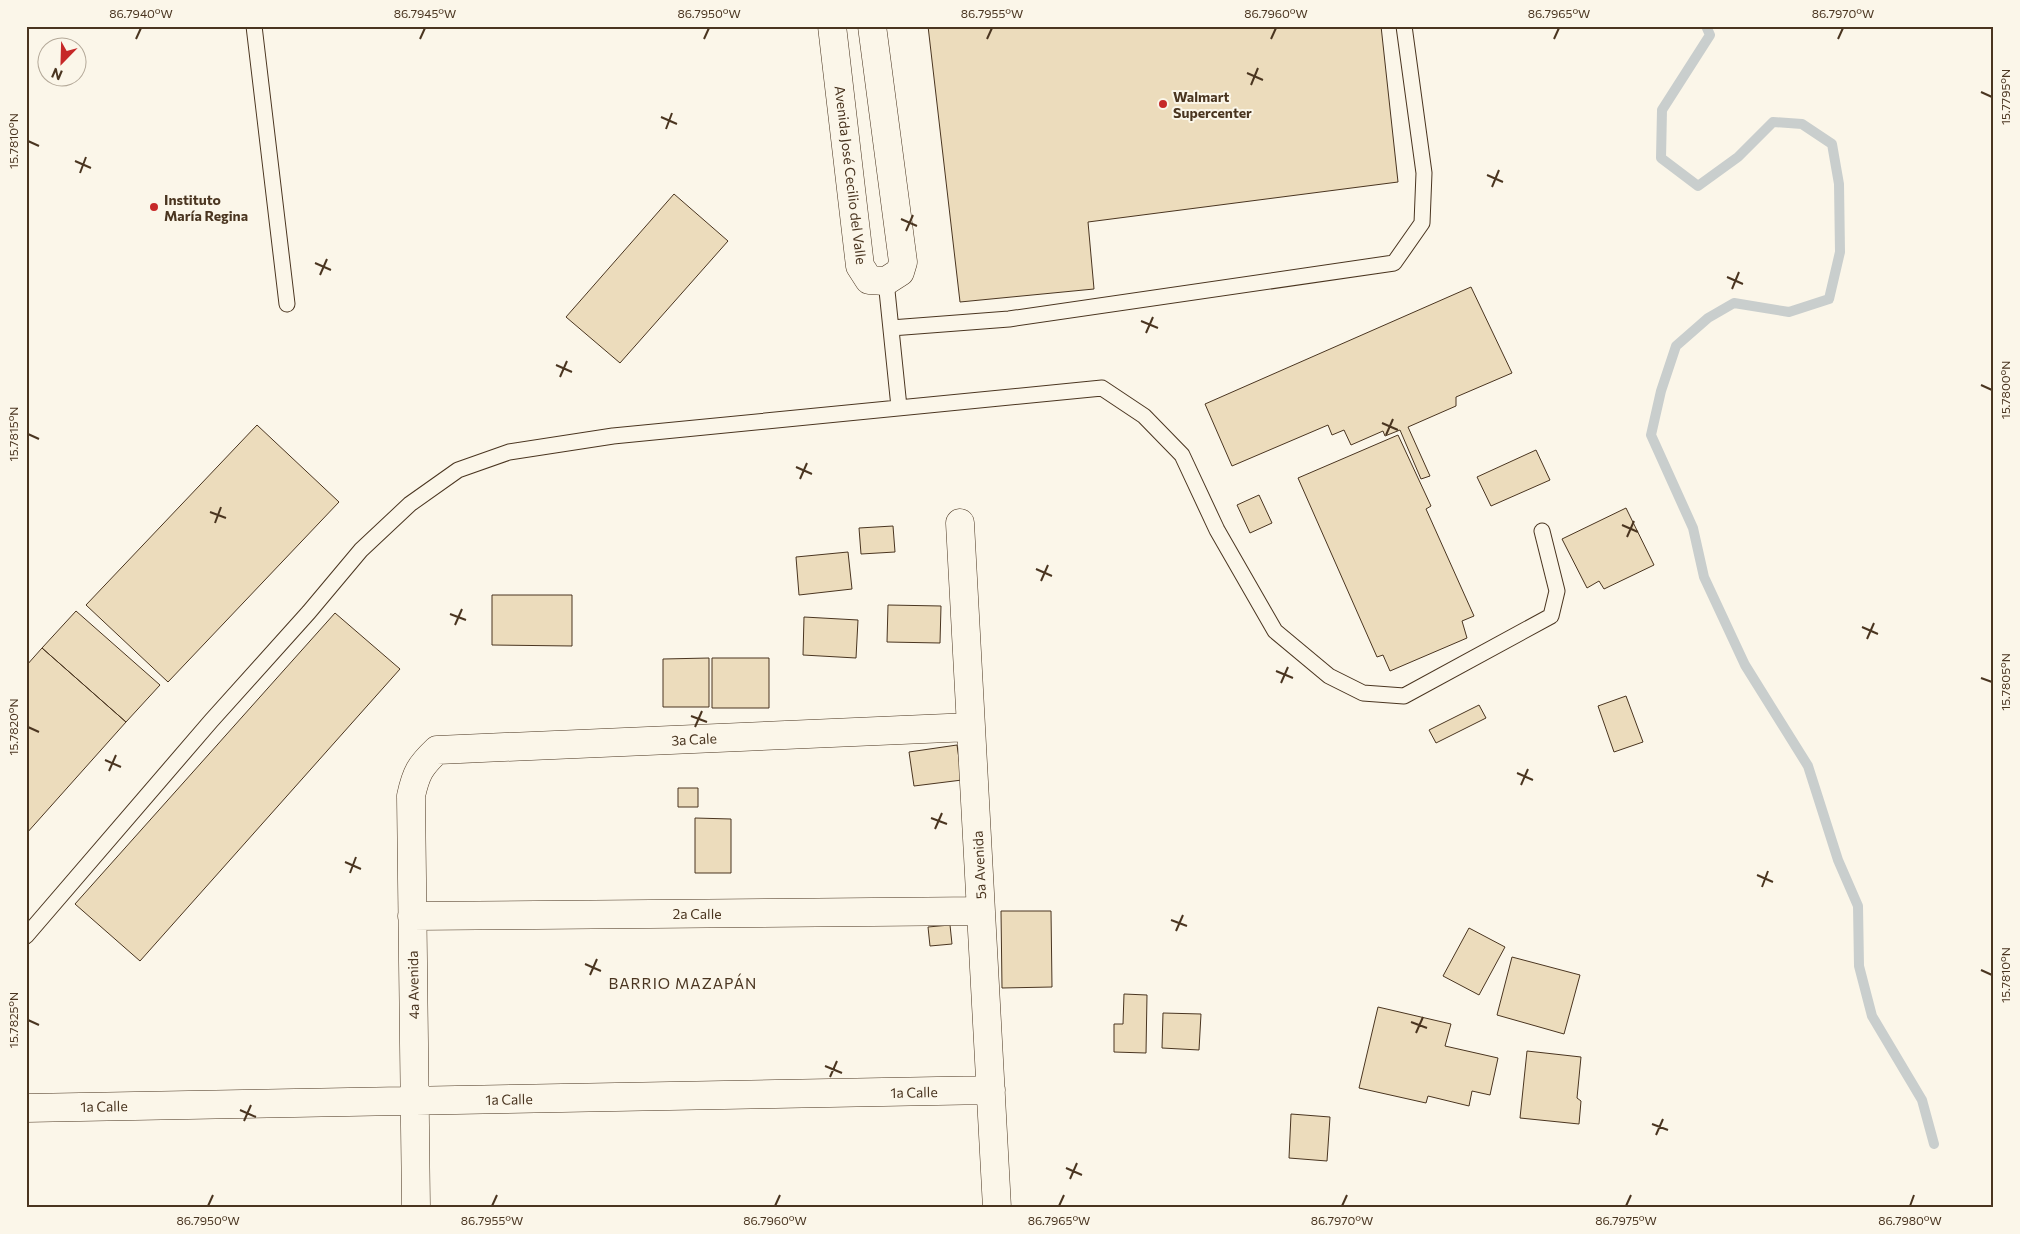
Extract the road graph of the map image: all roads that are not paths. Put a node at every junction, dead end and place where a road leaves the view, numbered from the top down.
1 (254, 26) edge
2 (832, 26) edge
3 (872, 26) edge
4 (1404, 26) edge
5 (886, 281) junction
6 (287, 304) dead end
7 (891, 328) junction
8 (899, 408) junction
9 (960, 523) dead end
10 (1542, 531) dead end
11 (971, 727) junction
12 (422, 764) joint
13 (981, 911) junction
14 (412, 916) junction
15 (26, 936) edge
16 (991, 1090) junction
17 (414, 1101) junction
18 (26, 1108) edge
19 (416, 1208) edge
20 (998, 1208) edge

1 - 6 lane
2 - 5 street, Avenida José Cecilio del Valle
3 - 5 street
4 - 7 lane
5 - 7 lane
7 - 8 lane
8 - 10 lane
8 - 15 lane
9 - 11 street, 5a Avenida
11 - 12 street, 3a Cale
11 - 13 street, 5a Avenida
12 - 14 street, 4a Avenida
13 - 14 street, 2a Calle
13 - 16 street, 5a Avenida
14 - 17 street, 4a Avenida
16 - 17 street, 1a Calle
16 - 20 street, 5a Avenida
17 - 18 street, 1a Calle
17 - 19 street, 4a Avenida

